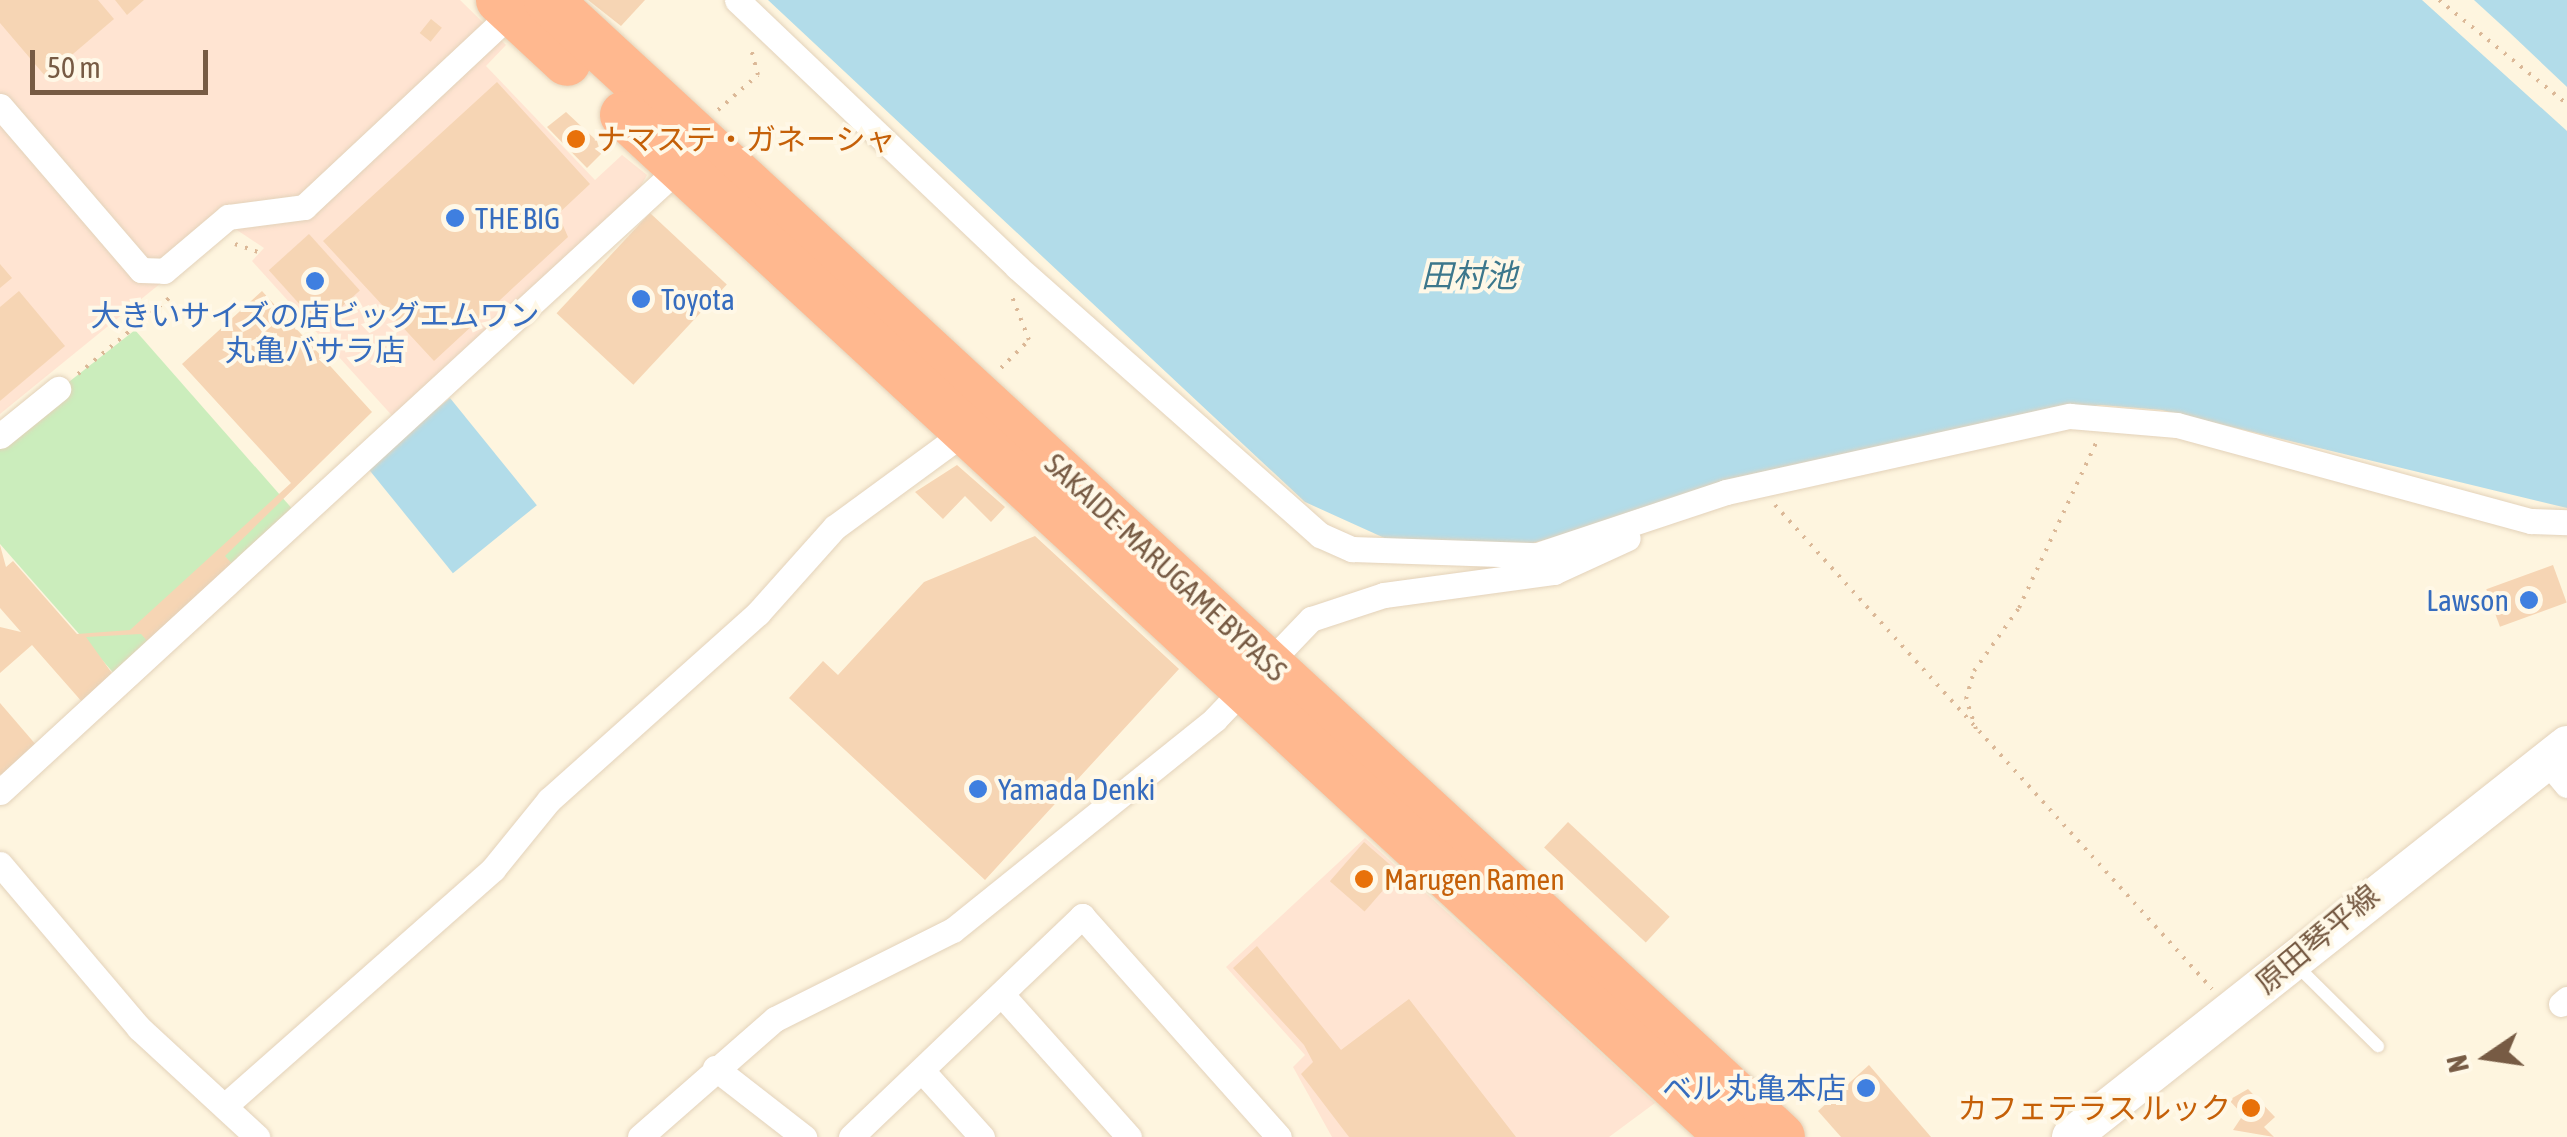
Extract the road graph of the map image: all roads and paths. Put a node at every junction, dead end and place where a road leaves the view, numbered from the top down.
1 (2438, 0) edge
2 (522, 3) edge
3 (740, 3) edge
4 (2567, 104) edge
5 (0, 106) edge
6 (685, 148) junction
7 (231, 244) dead end
8 (258, 252) dead end
9 (1010, 260) junction
10 (190, 281) dead end
11 (58, 389) joint
12 (971, 412) junction
13 (2100, 416) junction
14 (0, 436) edge
15 (1713, 496) junction
16 (1655, 516) junction
17 (2567, 522) edge
18 (1258, 676) junction
19 (1978, 734) junction
20 (2560, 763) edge
21 (0, 792) edge
22 (0, 864) edge
23 (2290, 958) junction
24 (1002, 996) junction
25 (2232, 1012) junction
26 (2378, 1046) dead end
27 (714, 1068) junction
28 (924, 1074) junction
29 (229, 1102) junction
30 (257, 1137) edge
31 (640, 1137) edge
32 (804, 1137) edge
33 (851, 1137) edge
34 (982, 1137) edge
35 (1129, 1137) edge
36 (1279, 1137) edge
37 (1730, 1137) edge
38 (1781, 1137) edge
39 (2070, 1137) edge

1 - 4 path
2 - 5 street
2 - 6 highway, SAKAIDE-MARUGAME BYPASS
3 - 6 path
3 - 9 street
6 - 12 highway, SAKAIDE-MARUGAME BYPASS
6 - 21 street
7 - 8 path
9 - 12 path
9 - 16 street
10 - 11 path
11 - 14 street
12 - 18 highway, SAKAIDE-MARUGAME BYPASS
12 - 29 street
13 - 15 street
13 - 17 street
13 - 19 path
15 - 16 street
15 - 19 path
16 - 18 street
18 - 27 street
18 - 37 highway, SAKAIDE-MARUGAME BYPASS
18 - 38 highway, SAKAIDE-MARUGAME BYPASS
19 - 25 path
20 - 23 main road, 原田琴平線
22 - 29 street
23 - 25 main road, 原田琴平線
23 - 26 lane
24 - 28 street
24 - 35 street
24 - 36 street
25 - 39 main road, 原田琴平線
27 - 31 street
27 - 32 street
28 - 33 street
28 - 34 street
29 - 30 street

